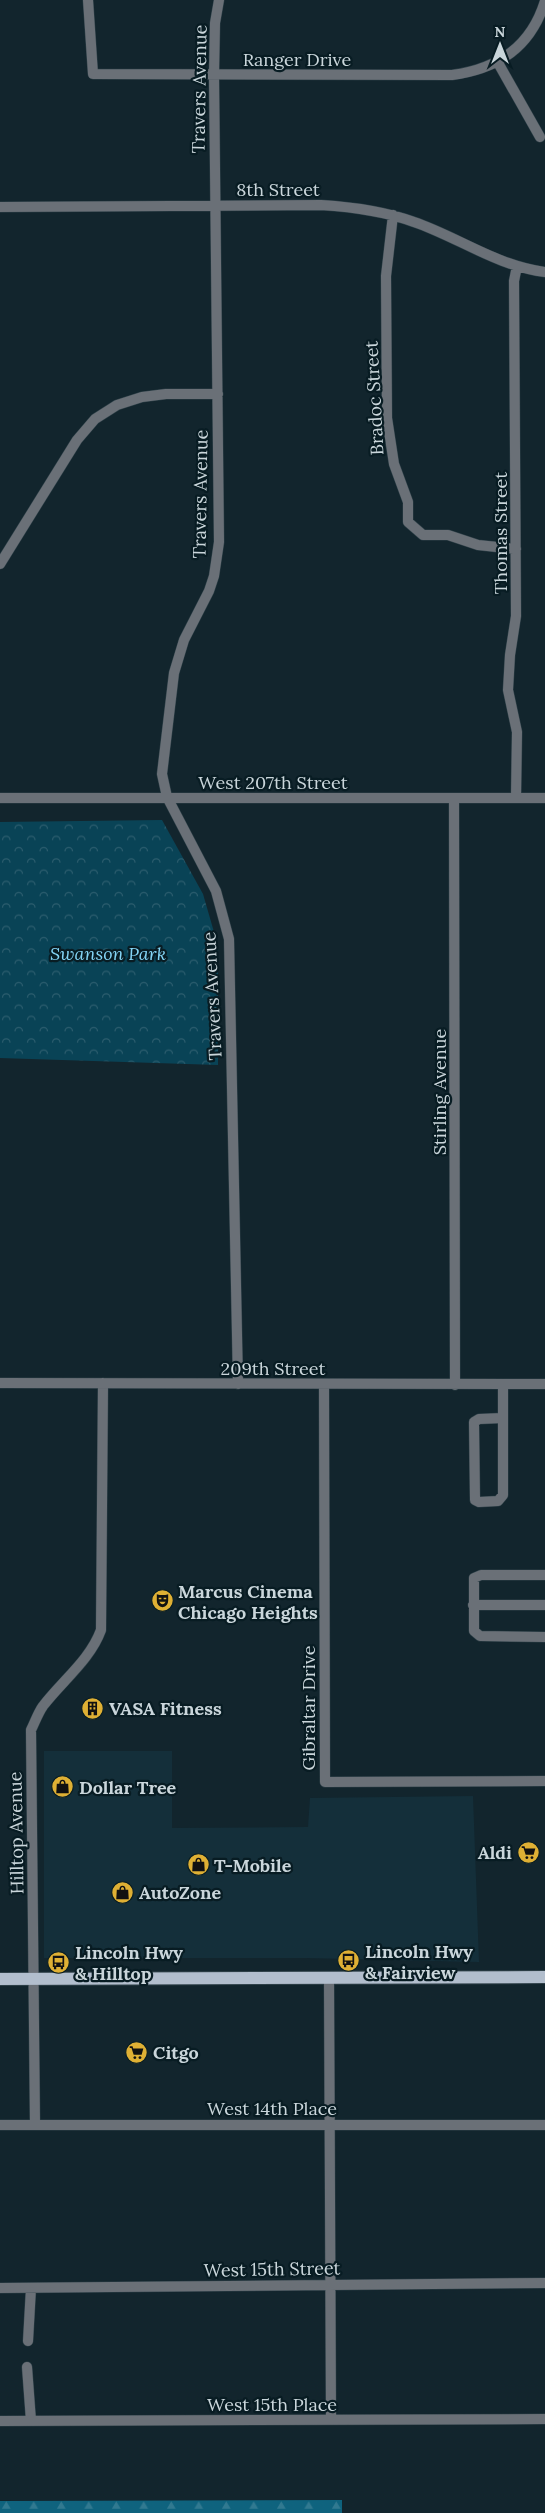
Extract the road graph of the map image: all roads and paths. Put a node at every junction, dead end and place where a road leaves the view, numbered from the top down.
1 (88, 0) edge
2 (220, 0) edge
3 (545, 1) edge
4 (497, 61) junction
5 (214, 75) junction
6 (540, 137) dead end
7 (216, 205) junction
8 (0, 207) edge
9 (394, 215) junction
10 (517, 266) junction
11 (545, 272) edge
12 (218, 394) junction
13 (516, 549) junction
14 (0, 564) edge
15 (166, 797) junction
16 (0, 798) edge
17 (454, 798) junction
18 (516, 798) junction
19 (545, 798) edge
20 (0, 1383) edge
21 (103, 1383) junction
22 (238, 1384) junction
23 (324, 1384) junction
24 (502, 1384) junction
25 (545, 1384) edge
26 (455, 1385) junction
27 (503, 1418) junction
28 (545, 1575) edge
29 (545, 1605) edge
30 (473, 1606) junction
31 (545, 1636) edge
32 (545, 1781) edge
33 (545, 1977) edge
34 (33, 1978) junction
35 (328, 1978) junction
36 (0, 1979) edge
37 (330, 2124) junction
38 (0, 2125) edge
39 (35, 2125) junction
40 (545, 2125) edge
41 (545, 2283) edge
42 (330, 2284) junction
43 (0, 2288) edge
44 (31, 2288) junction
45 (28, 2341) dead end
46 (28, 2366) dead end
47 (545, 2419) edge
48 (331, 2420) junction
49 (0, 2421) edge
50 (31, 2421) junction

1 - 5 street, Ranger Drive
2 - 5 street, Travers Avenue
3 - 4 street, Ranger Drive
4 - 5 street, Ranger Drive
4 - 6 street
5 - 7 street, Travers Avenue
7 - 8 street, 8th Street
7 - 9 street, 8th Street
7 - 12 street, Travers Avenue
9 - 10 street, 8th Street
9 - 13 street, Bradoc Street
10 - 11 street, 8th Street
10 - 13 street, Thomas Street
12 - 14 street
12 - 15 street, Travers Avenue
13 - 18 street, Thomas Street
15 - 16 street, West 207th Street
15 - 17 street, West 207th Street
15 - 22 street, Travers Avenue
17 - 18 street, West 207th Street
17 - 26 street, Stirling Avenue
18 - 19 street, West 207th Street
20 - 21 street, 209th Street
21 - 22 street, 209th Street
21 - 34 street, Hilltop Avenue
22 - 23 street, 209th Street
23 - 26 street, 209th Street
23 - 32 street, Gibraltar Drive
24 - 25 street, 209th Street
24 - 26 street, 209th Street
24 - 27 street
27 - 27 street
28 - 30 street
29 - 30 street
30 - 31 street
33 - 35 main road
34 - 35 main road
34 - 36 main road
34 - 39 street, Hilltop Avenue
35 - 37 street
37 - 39 street, West 14th Place
37 - 40 street, West 14th Place
37 - 42 street
38 - 39 street, West 14th Place
41 - 42 street, West 15th Street
42 - 44 street, West 15th Street
42 - 48 street
43 - 44 street, West 15th Street
44 - 45 street
46 - 50 street
47 - 48 street, West 15th Place
48 - 50 street, West 15th Place
49 - 50 street, West 15th Place

